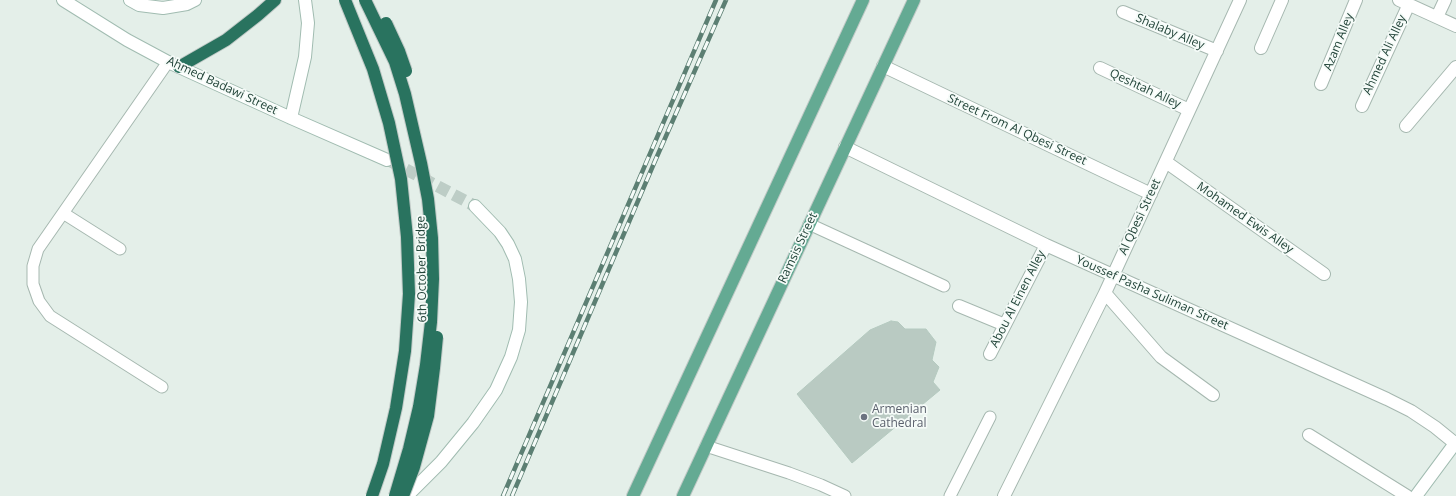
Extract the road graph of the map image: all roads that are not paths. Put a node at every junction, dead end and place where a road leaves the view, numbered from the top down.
1 (130, 0) edge
2 (195, 0) edge
3 (275, 0) edge
4 (305, 0) edge
5 (345, 0) edge
6 (365, 0) edge
7 (374, 0) edge
8 (863, 0) edge
9 (914, 0) edge
10 (1240, 0) edge
11 (1282, 0) edge
12 (1356, 0) edge
13 (1445, 0) edge
14 (64, 1) edge
15 (1404, 2) edge
16 (1123, 12) dead end
17 (1437, 17) junction
18 (1456, 26) edge
19 (1261, 48) dead end
20 (1217, 51) junction
21 (174, 64) junction
22 (883, 66) junction
23 (1456, 67) edge
24 (1100, 68) dead end
25 (1322, 84) dead end
26 (1362, 106) dead end
27 (1189, 110) junction
28 (291, 118) junction
29 (1406, 126) dead end
30 (845, 147) junction
31 (388, 160) tunnel mouth
32 (1166, 162) junction
33 (1151, 194) junction
34 (475, 206) tunnel mouth
35 (63, 213) junction
36 (810, 224) junction
37 (1046, 245) junction
38 (120, 249) dead end
39 (1324, 274) dead end
40 (1113, 275) junction
41 (944, 286) dead end
42 (1105, 293) junction
43 (959, 306) dead end
44 (1005, 325) junction
45 (990, 354) dead end
46 (162, 387) dead end
47 (1213, 394) dead end
48 (990, 417) dead end
49 (1309, 435) dead end
50 (1456, 443) edge
51 (706, 446) junction
52 (372, 496) edge
53 (394, 496) edge
54 (403, 496) edge
55 (407, 496) edge
56 (633, 496) edge
57 (683, 496) edge
58 (845, 496) edge
59 (950, 496) edge
60 (1004, 496) edge
61 (1407, 496) edge
62 (1416, 496) edge

1 - 2 street
3 - 21 highway
4 - 28 street
5 - 52 highway, 6th October Bridge, bridge
6 - 53 highway, bridge
7 - 54 highway, 6th October Bridge, bridge
8 - 56 main road
9 - 22 main road, Ramsis Street
10 - 20 street, Al Qbesi Street
11 - 19 street
12 - 25 street, Azam Alley
13 - 17 street
14 - 21 street, Ahmed Badawi Street
15 - 17 street
15 - 26 street, Ahmed Ali Alley
16 - 20 street, Shalaby Alley
17 - 18 street
20 - 27 street, Al Qbesi Street
21 - 28 street, Ahmed Badawi Street
21 - 35 lane
22 - 30 main road, Ramsis Street
22 - 33 street, Street From Al Qbesi Street
23 - 29 street
24 - 27 street, Qeshtah Alley
27 - 32 street, Al Qbesi Street
28 - 31 street, Ahmed Badawi Street
30 - 36 main road, Ramsis Street
30 - 37 street, Youssef Pasha Suliman Street
32 - 33 street, Al Qbesi Street
32 - 39 street, Mohamed Ewis Alley
33 - 40 street, Al Qbesi Street
34 - 55 street
35 - 38 lane
35 - 46 lane
36 - 41 lane
36 - 51 main road, Ramsis Street
37 - 40 street, Youssef Pasha Suliman Street
37 - 44 street, Abou Al Einen Alley
40 - 42 street, Al Qbesi Street
40 - 50 street, Youssef Pasha Suliman Street
42 - 47 street
42 - 60 street, Al Qbesi Street
43 - 44 street
44 - 45 street, Abou Al Einen Alley
48 - 59 lane
49 - 61 street
50 - 62 street
51 - 57 main road, Ramsis Street
51 - 58 lane

